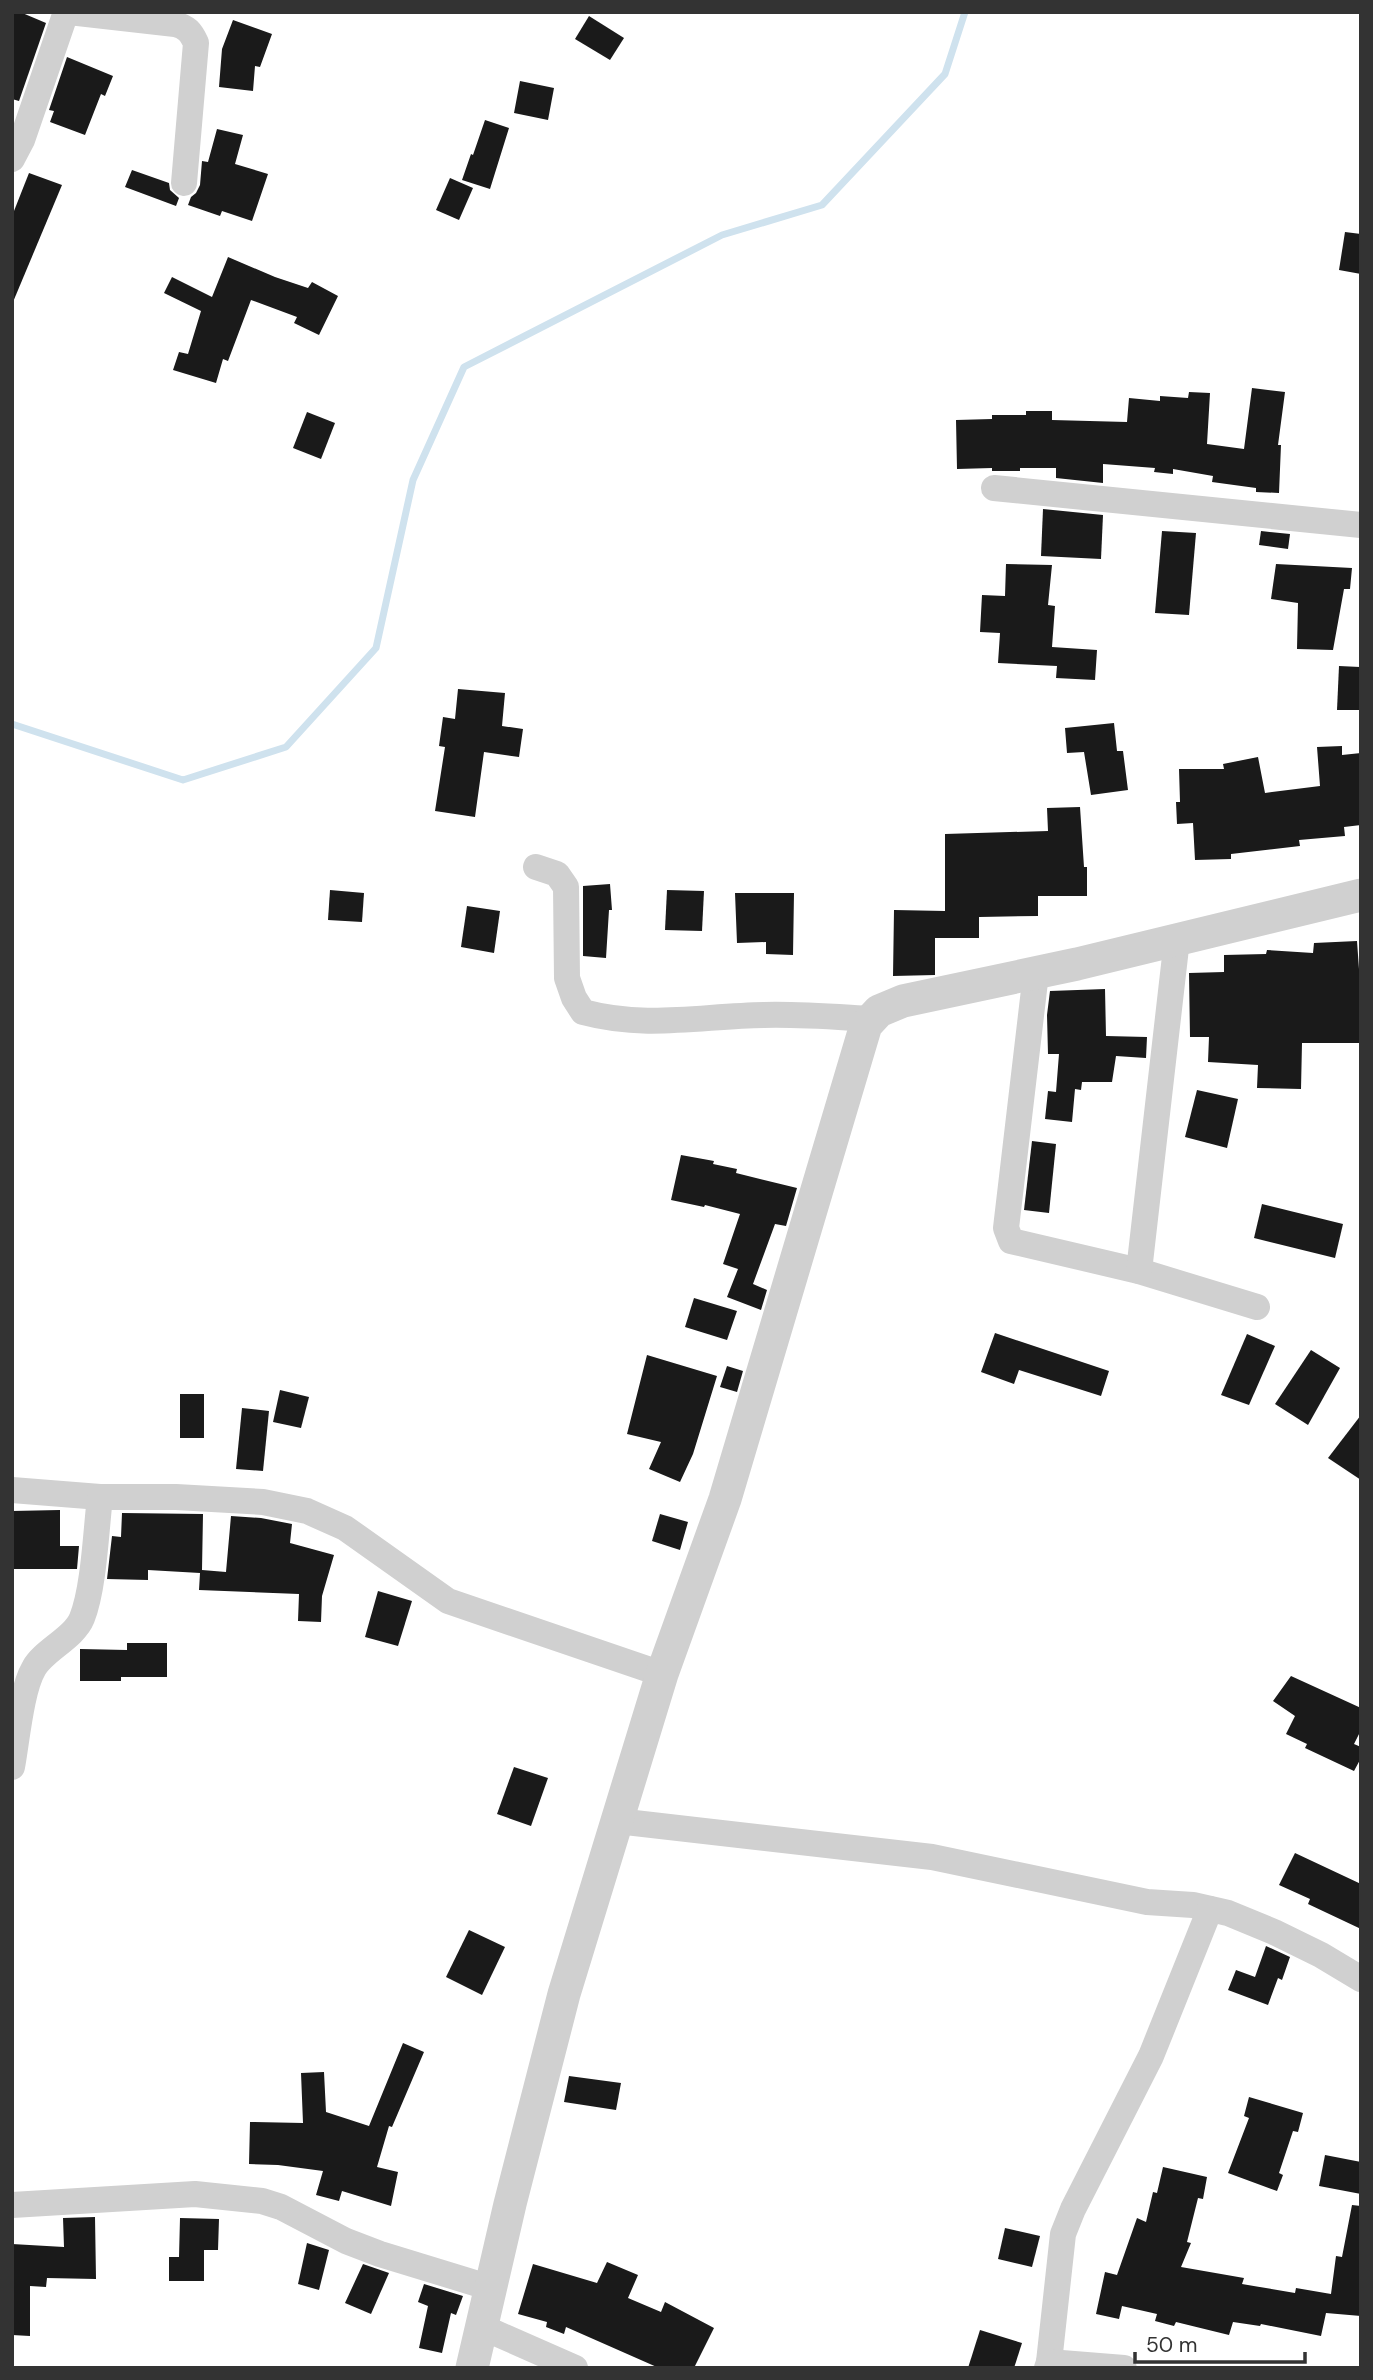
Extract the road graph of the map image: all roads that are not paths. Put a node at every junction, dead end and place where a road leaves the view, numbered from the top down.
1 (68, 12) edge
2 (12, 159) edge
3 (184, 183) dead end
4 (994, 488) dead end
5 (1361, 525) edge
6 (536, 867) dead end
7 (1361, 895) edge
8 (1177, 939) junction
9 (1036, 973) junction
10 (872, 1019) junction
11 (1139, 1271) junction
12 (1257, 1307) dead end
13 (12, 1490) edge
14 (100, 1497) junction
15 (662, 1674) junction
16 (12, 1767) edge
17 (617, 1821) junction
18 (1210, 1909) junction
19 (1361, 1979) edge
20 (12, 2205) edge
21 (491, 2288) junction
22 (482, 2327) junction
23 (1048, 2365) edge
24 (472, 2368) edge
25 (575, 2368) edge
26 (1124, 2368) edge

1 - 2 street
1 - 3 street
4 - 5 street
6 - 10 street
7 - 8 street
8 - 9 street
8 - 11 street
9 - 10 street
9 - 11 street
10 - 15 street
11 - 12 street
13 - 14 street
14 - 15 street
14 - 16 street
15 - 17 street
17 - 18 street
17 - 21 street
18 - 19 street
18 - 23 street
20 - 21 street
21 - 22 street
22 - 24 street
22 - 25 street
23 - 26 street

